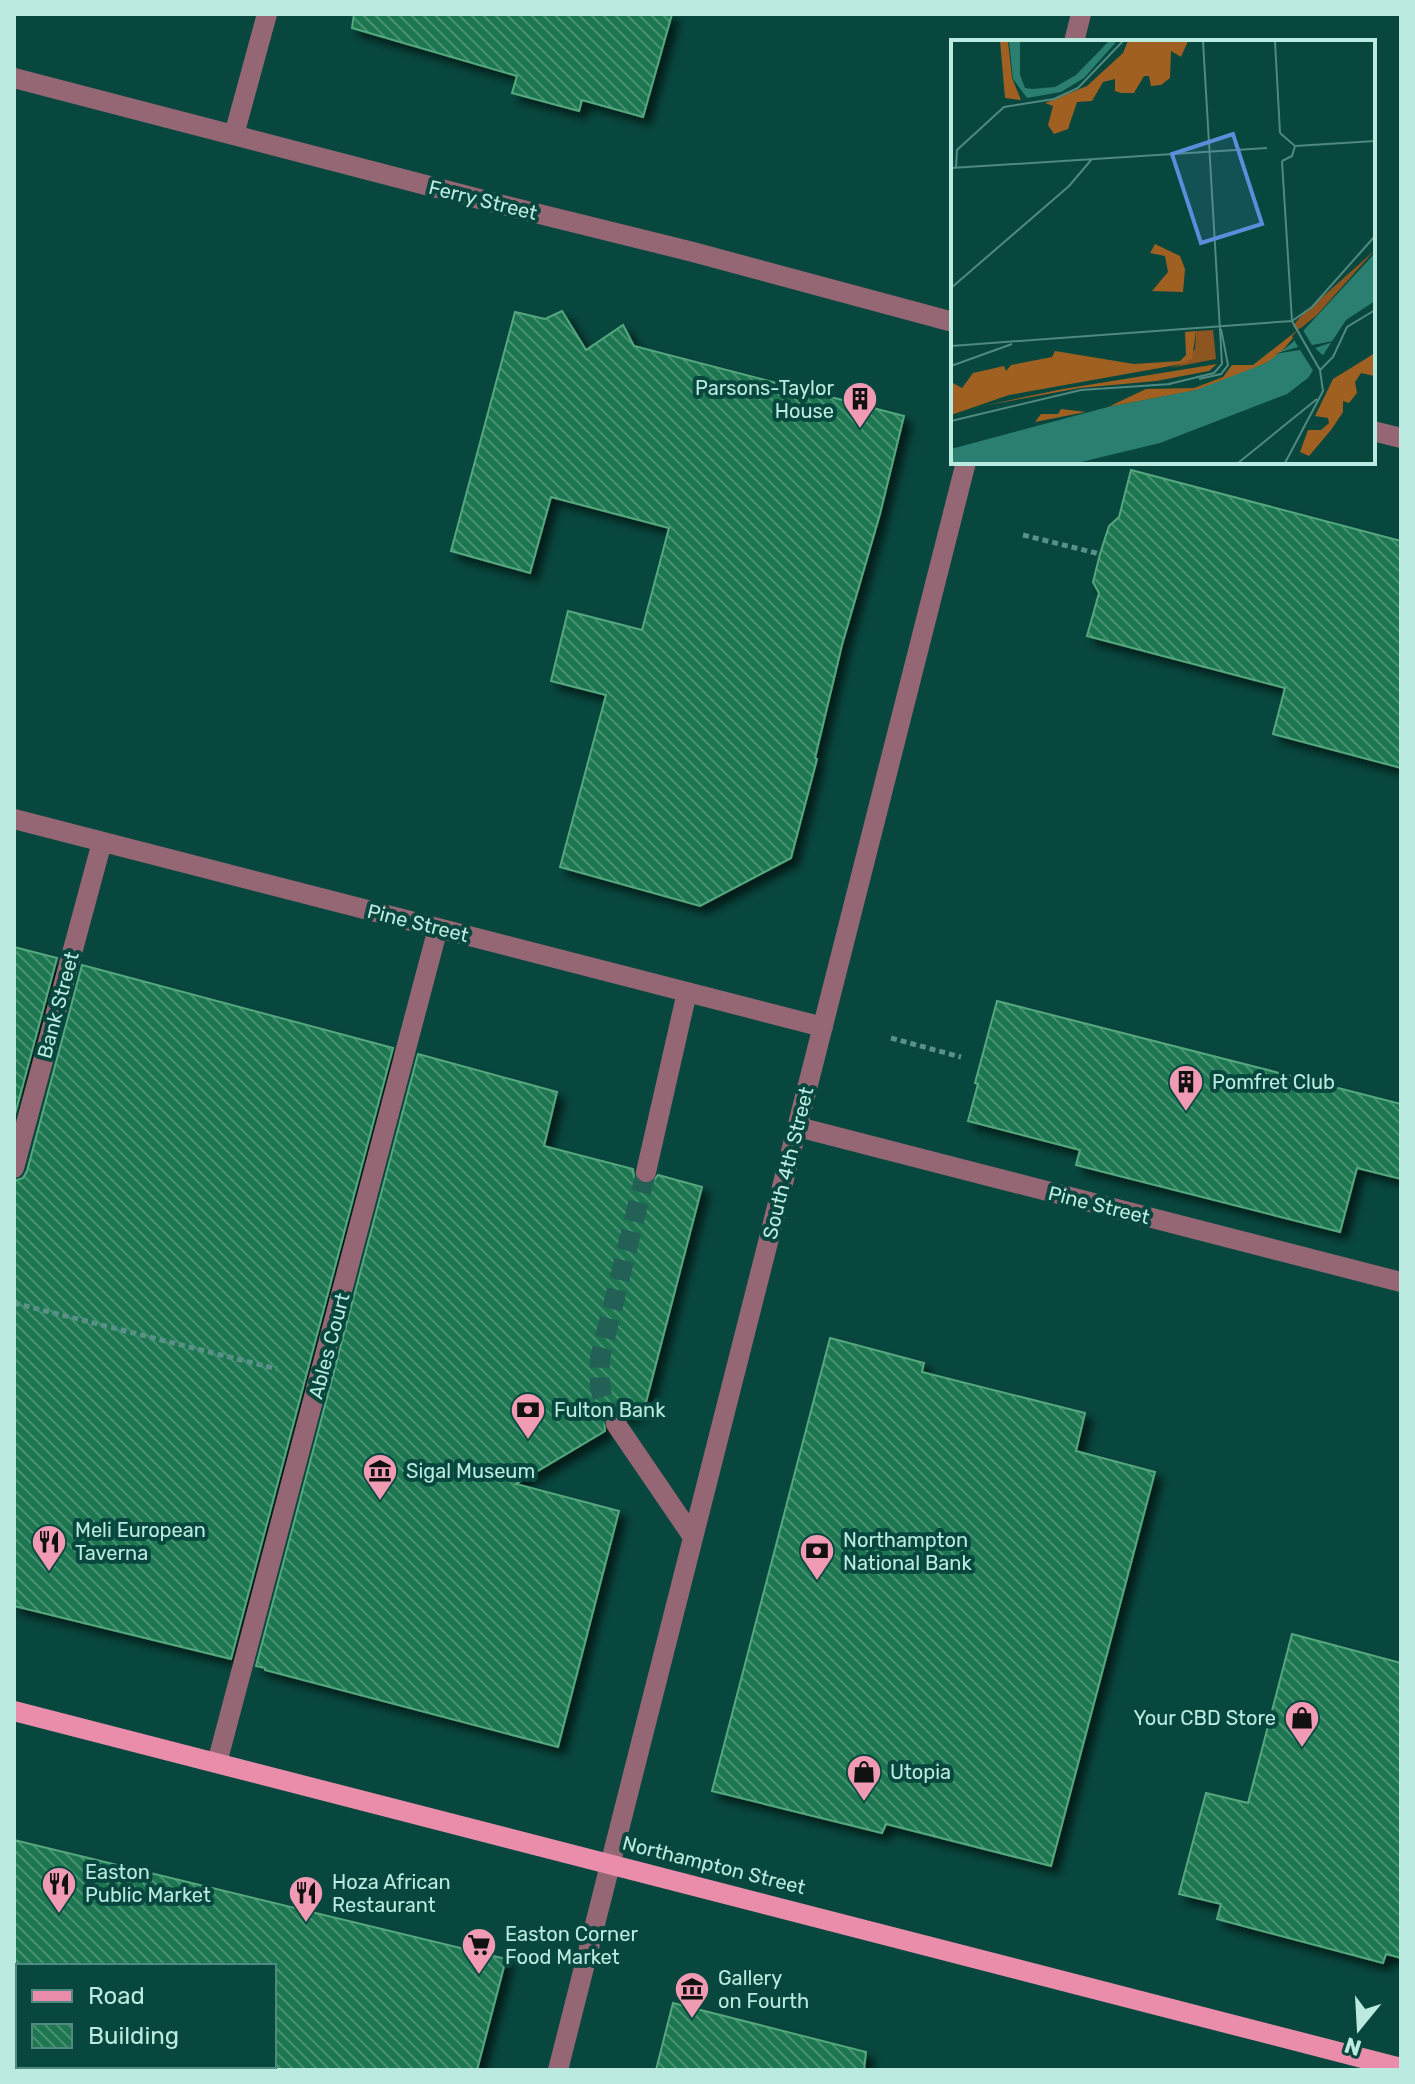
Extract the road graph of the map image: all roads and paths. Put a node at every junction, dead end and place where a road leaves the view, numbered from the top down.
1 (267, 14) edge
2 (1081, 14) edge
3 (1074, 40) edge
4 (14, 78) edge
5 (234, 135) junction
6 (951, 321) edge
7 (1375, 432) edge
8 (1401, 438) edge
9 (965, 464) edge
10 (1023, 535) dead end
11 (1100, 554) dead end
12 (14, 819) edge
13 (102, 842) junction
14 (438, 928) junction
15 (687, 992) junction
16 (823, 1027) junction
17 (891, 1038) dead end
18 (961, 1057) dead end
19 (798, 1127) junction
20 (14, 1168) edge
21 (646, 1172) tunnel mouth
22 (1401, 1282) edge
23 (14, 1303) edge
24 (319, 1381) junction
25 (616, 1424) tunnel mouth
26 (693, 1537) junction
27 (14, 1711) edge
28 (217, 1763) junction
29 (610, 1863) junction
30 (1401, 2068) edge
31 (558, 2070) edge

1 - 5 street
2 - 3 street
4 - 5 street, Ferry Street
5 - 6 street, Ferry Street
7 - 8 street
9 - 16 street, South 4th Street
10 - 11 path
12 - 13 street, Pine Street
13 - 14 street, Pine Street
13 - 20 street, Bank Street
14 - 15 street, Pine Street
14 - 24 street, Ables Court
15 - 16 street, Pine Street
15 - 21 street
16 - 19 street, South 4th Street
17 - 18 path
19 - 22 street, Pine Street
19 - 26 street, South 4th Street
23 - 24 path
24 - 28 street, Ables Court
25 - 26 street
26 - 29 street, South 4th Street
27 - 28 main road, Northampton Street
28 - 29 main road, Northampton Street
29 - 30 main road, Northampton Street
29 - 31 street, South 4th Street

